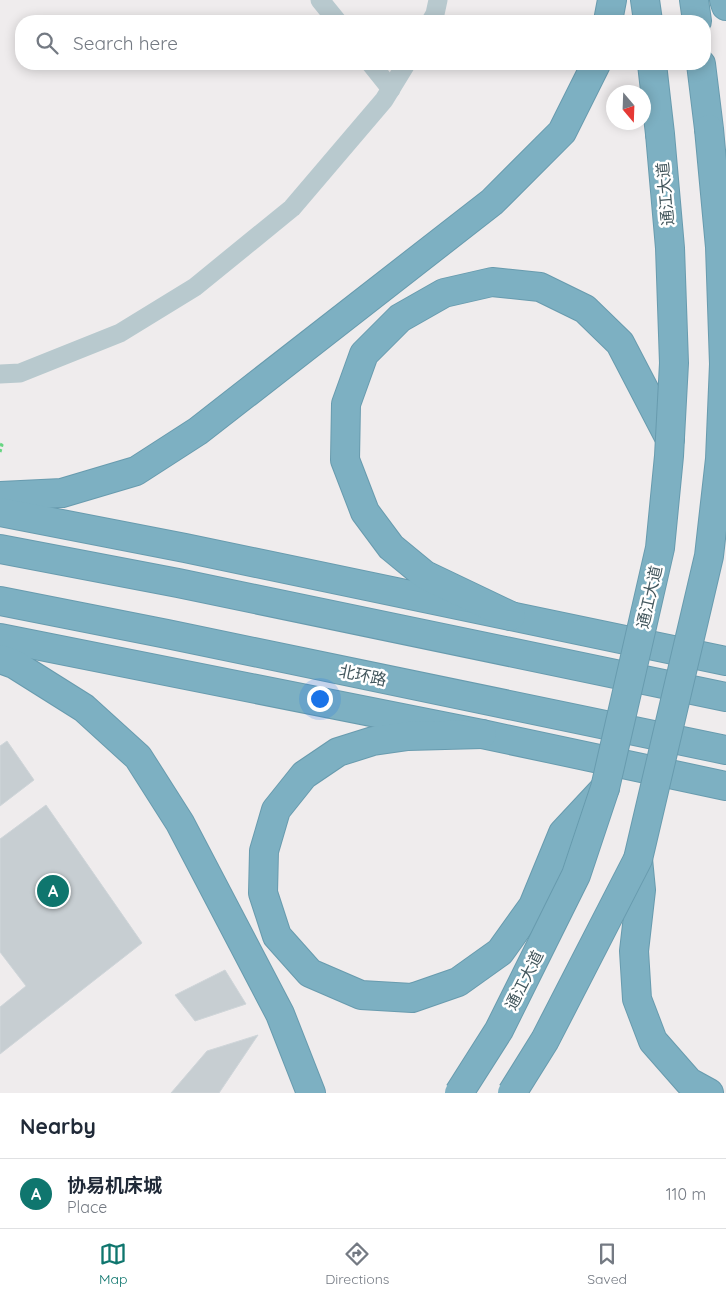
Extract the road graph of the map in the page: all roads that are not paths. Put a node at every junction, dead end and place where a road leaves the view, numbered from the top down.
1 (320, 0) edge
2 (438, 0) edge
3 (612, 0) edge
4 (645, 0) edge
5 (694, 0) edge
6 (724, 0) edge
7 (726, 6) edge
8 (332, 15) edge
9 (434, 15) edge
10 (609, 15) edge
11 (647, 15) edge
12 (695, 15) edge
13 (376, 70) edge
14 (402, 70) edge
15 (593, 70) edge
16 (653, 70) edge
17 (703, 70) edge
18 (391, 89) junction
19 (0, 374) edge
20 (670, 439) junction
21 (0, 496) edge
22 (0, 512) edge
23 (719, 513) edge
24 (0, 549) edge
25 (0, 601) edge
26 (511, 616) junction
27 (0, 638) edge
28 (0, 659) edge
29 (726, 661) edge
30 (726, 697) edge
31 (482, 734) junction
32 (726, 750) edge
33 (726, 786) edge
34 (605, 788) junction
35 (638, 859) junction
36 (311, 1093) edge
37 (459, 1093) edge
38 (512, 1093) edge
39 (709, 1093) edge

1 - 8 street
2 - 9 street
3 - 10 highway
4 - 11 highway
5 - 12 highway
6 - 7 highway
13 - 18 street
14 - 18 street
15 - 21 highway
16 - 20 highway, 通江大道, bridge
17 - 23 highway, bridge
18 - 19 street
20 - 26 highway
20 - 34 highway, 通江大道, bridge
22 - 26 highway
23 - 35 highway, bridge
24 - 30 highway
25 - 32 highway, 北环路
26 - 29 highway
27 - 31 highway
28 - 36 highway
31 - 33 highway
31 - 34 highway
34 - 37 highway, 通江大道, bridge
35 - 38 highway, bridge
35 - 39 highway

